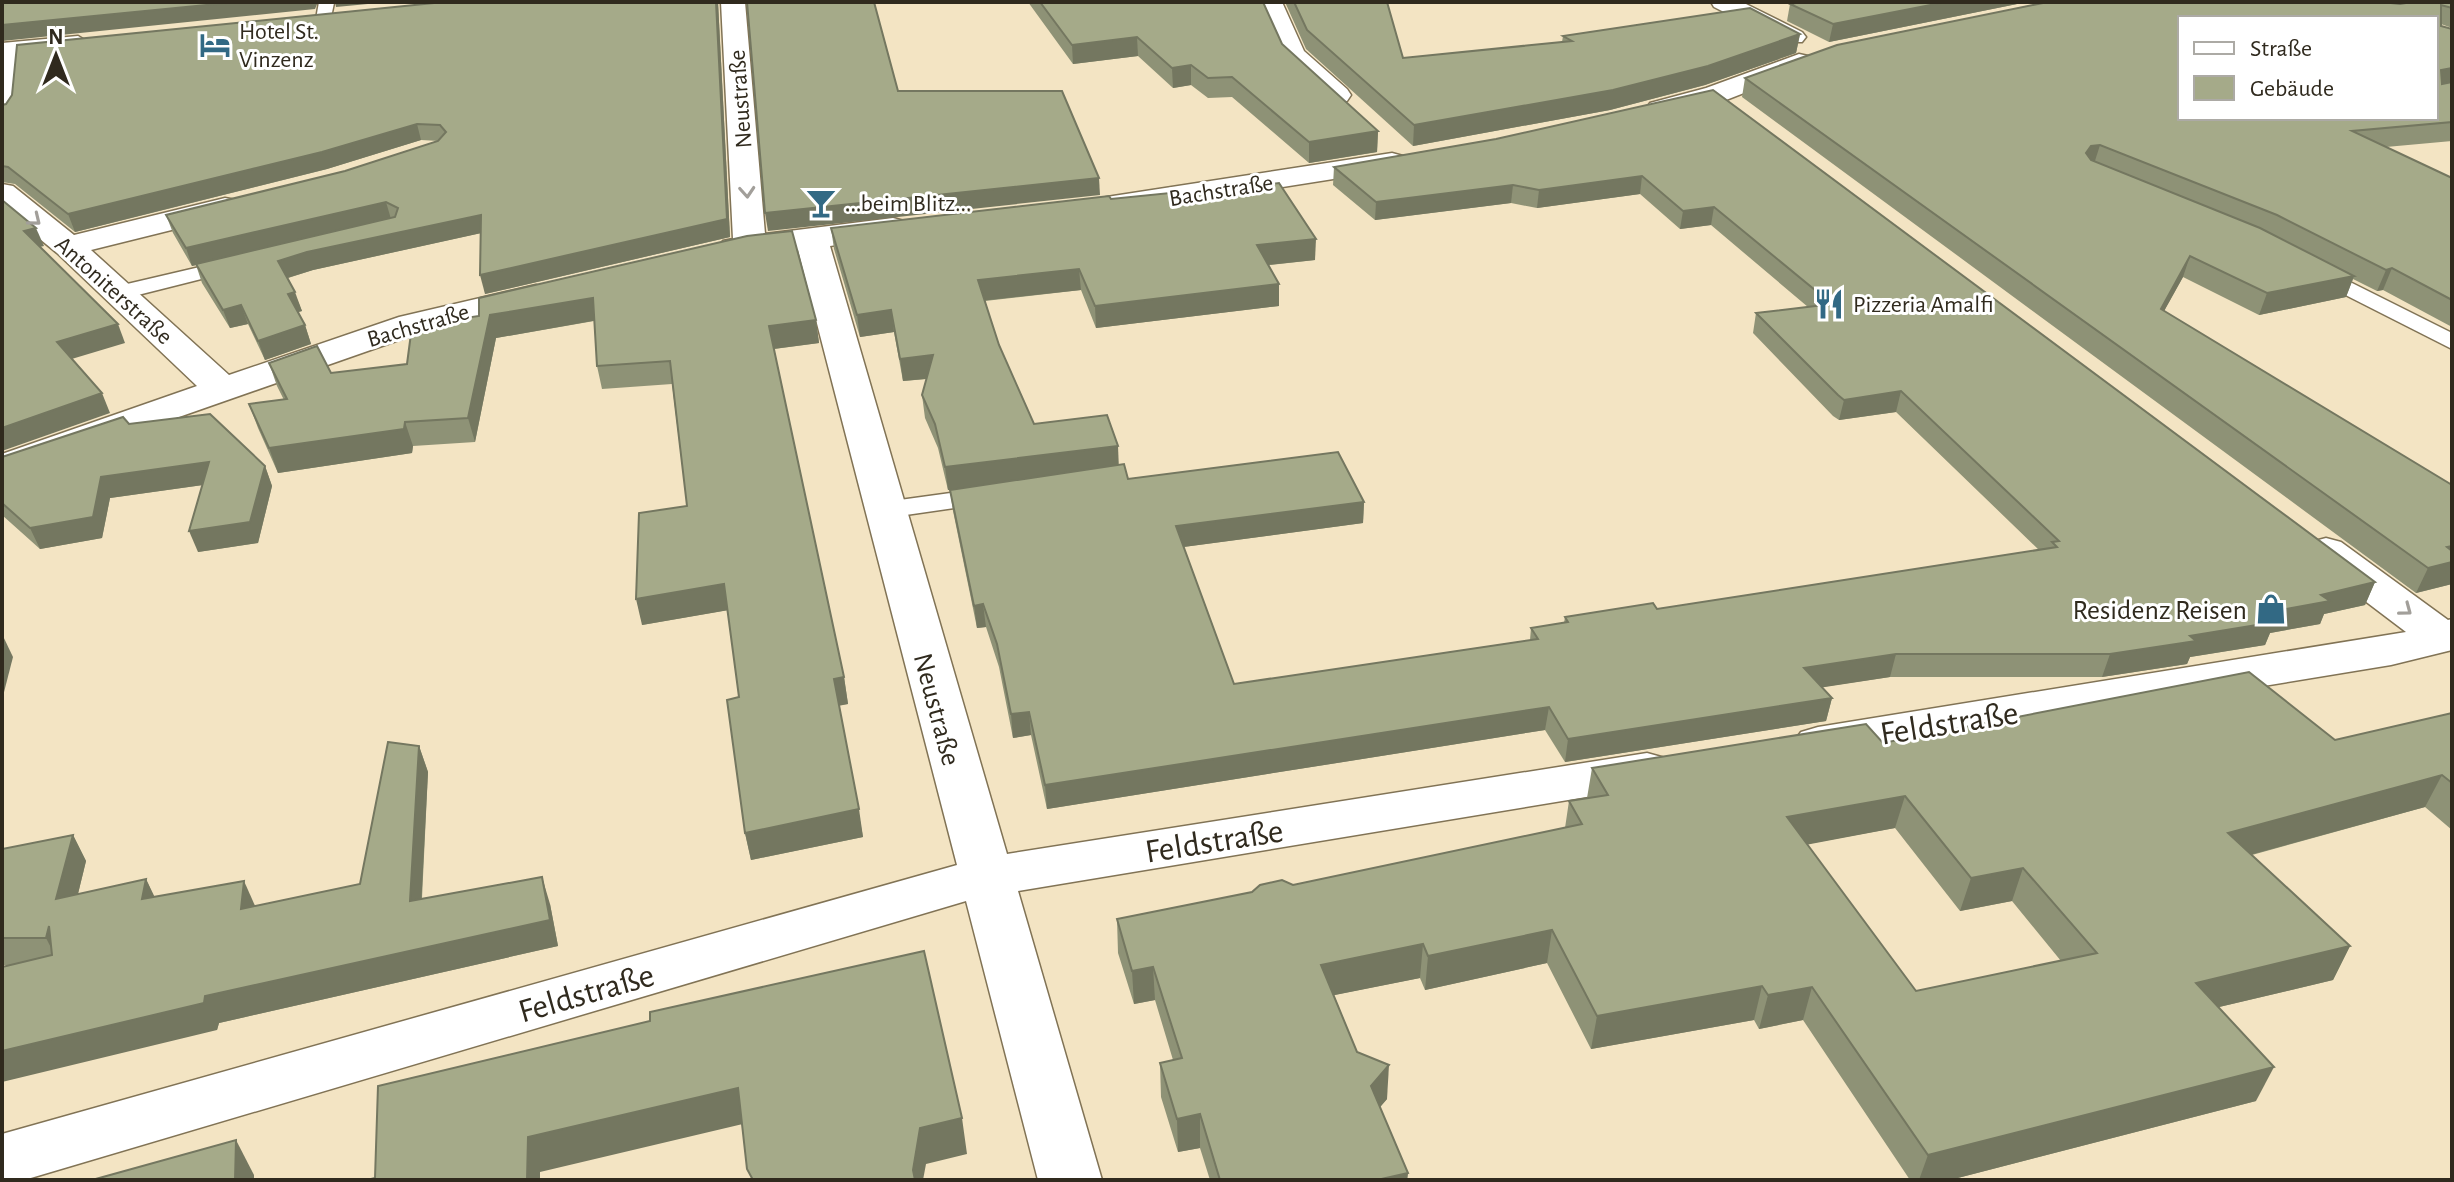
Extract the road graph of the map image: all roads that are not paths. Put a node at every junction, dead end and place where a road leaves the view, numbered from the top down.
1 (733, 2) edge
2 (1270, 2) edge
3 (1723, 2) edge
4 (325, 11) edge
5 (355, 16) edge
6 (292, 22) edge
7 (103, 41) edge
8 (5, 51) edge
9 (1716, 94) junction
10 (2, 111) edge
11 (1626, 117) edge
12 (1361, 118) edge
13 (1754, 122) edge
14 (1384, 139) dead end
15 (2, 193) edge
16 (248, 202) edge
17 (1093, 208) edge
18 (920, 225) edge
19 (811, 236) junction
20 (750, 245) junction
21 (68, 246) junction
22 (704, 255) edge
23 (255, 260) edge
24 (2302, 263) edge
25 (565, 288) edge
26 (118, 293) junction
27 (2452, 342) edge
28 (223, 390) junction
29 (2, 467) edge
30 (1007, 493) edge
31 (885, 510) junction
32 (2303, 533) edge
33 (2448, 635) edge
34 (1766, 751) edge
35 (1688, 764) edge
36 (984, 877) junction
37 (2, 1160) edge
38 (1070, 1180) edge

1 -> 20 street, Neustraße
2 - 12 street
3 - 9 street
4 - 5 street
4 - 6 street
7 - 8 street
8 - 10 street
9 - 11 street
9 - 13 street
14 - 17 street, Bachstraße
15 -> 21 street, Antoniterstraße
16 - 21 street
18 - 19 street
19 - 20 street
19 - 31 street, Neustraße
20 - 22 street
21 - 26 street, Antoniterstraße
23 - 26 lane
24 - 27 lane
25 - 28 street, Bachstraße
26 - 28 street, Antoniterstraße
28 - 29 street, Bachstraße
30 - 31 lane
31 - 36 street, Neustraße
32 -> 33 street
33 - 34 street, Feldstraße
35 - 36 street, Feldstraße
36 - 37 street, Feldstraße
36 - 38 street, Neustraße

